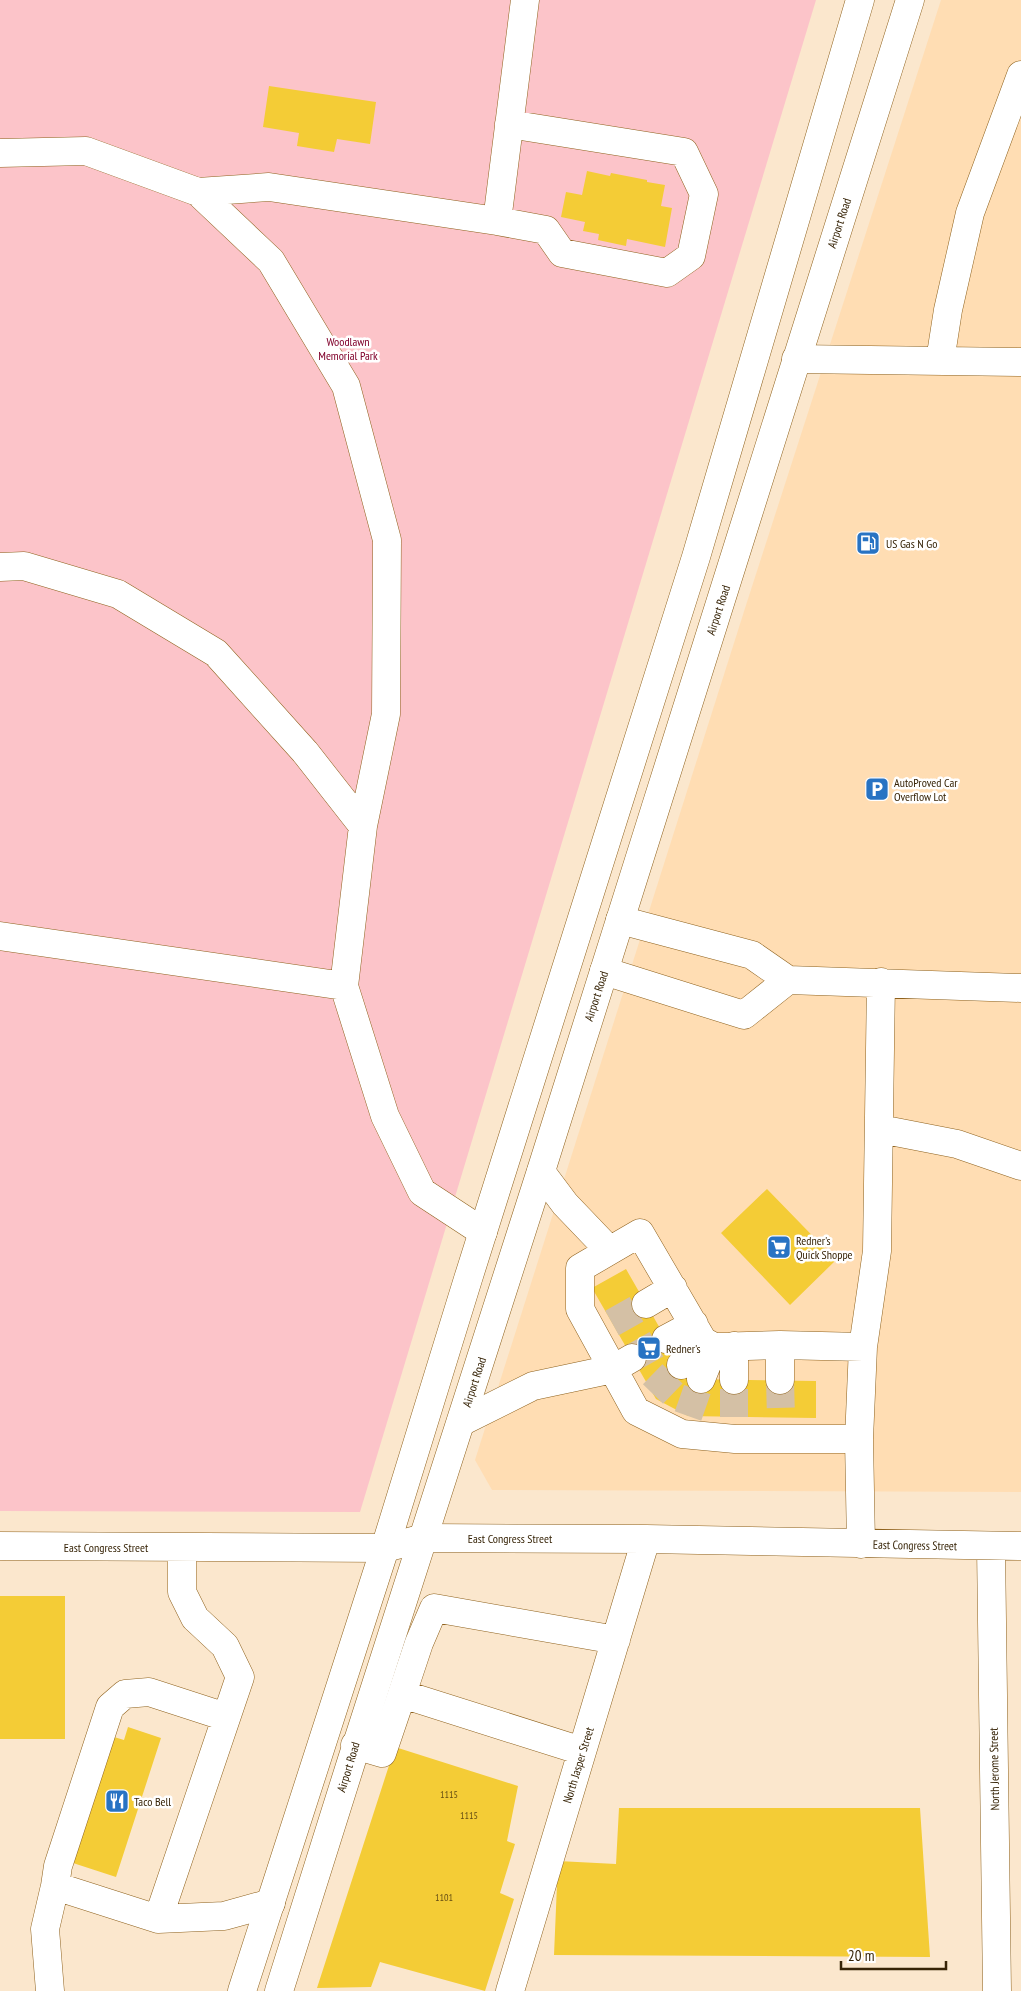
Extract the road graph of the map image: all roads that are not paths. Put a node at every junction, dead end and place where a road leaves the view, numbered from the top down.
1 (525, 0) edge
2 (860, 0) edge
3 (910, 0) edge
4 (1021, 75) edge
5 (509, 124) junction
6 (0, 153) edge
7 (198, 192) junction
8 (496, 221) junction
9 (796, 359) junction
10 (940, 361) junction
11 (1021, 362) edge
12 (0, 567) edge
13 (363, 826) junction
14 (620, 920) junction
15 (0, 936) edge
16 (604, 971) junction
17 (788, 980) junction
18 (881, 982) junction
19 (344, 986) junction
20 (1021, 988) edge
21 (880, 1129) junction
22 (1021, 1166) edge
23 (541, 1172) junction
24 (482, 1232) junction
25 (609, 1250) junction
26 (673, 1288) junction
27 (646, 1304) tunnel mouth
28 (666, 1339) tunnel mouth
29 (711, 1340) junction
30 (780, 1345) junction
31 (862, 1347) junction
32 (623, 1363) junction
33 (691, 1372) tunnel mouth
34 (734, 1380) tunnel mouth
35 (780, 1380) tunnel mouth
36 (461, 1422) junction
37 (859, 1439) junction
38 (424, 1538) junction
39 (646, 1539) junction
40 (861, 1544) junction
41 (0, 1546) edge
42 (1021, 1546) edge
43 (182, 1547) junction
44 (991, 1547) junction
45 (385, 1548) junction
46 (392, 1636) junction
47 (616, 1640) junction
48 (419, 1643) junction
49 (402, 1694) junction
50 (226, 1718) junction
51 (355, 1745) junction
52 (582, 1750) junction
53 (55, 1886) junction
54 (271, 1903) junction
55 (158, 1919) junction
56 (50, 1991) edge
57 (242, 1991) edge
58 (279, 1991) edge
59 (510, 1991) edge
60 (997, 1991) edge

1 - 5 main road
2 - 24 main road
3 - 9 main road, Airport Road
4 - 10 main road
5 - 8 main road
5 - 8 main road
6 - 7 main road
7 - 8 main road
7 - 13 main road
9 - 10 main road
9 - 14 main road, Airport Road
10 - 11 main road
12 - 13 main road
13 - 19 main road
14 - 16 main road, Airport Road
14 - 17 main road
15 - 19 main road
16 - 17 main road
16 - 23 main road, Airport Road
17 - 18 main road
18 - 20 main road
18 - 21 main road
19 - 24 main road
21 - 22 main road
21 - 31 main road
23 - 25 main road
23 - 36 main road, Airport Road
24 - 45 main road
25 - 26 main road
25 - 32 main road
26 - 27 main road
26 - 29 main road
28 - 29 main road
29 - 30 main road
29 - 33 main road
29 - 34 main road
30 - 31 main road
30 - 35 main road
31 - 37 main road
32 - 36 main road
32 - 37 main road
36 - 38 main road, Airport Road
37 - 40 main road
38 - 39 main road, East Congress Street
38 - 45 main road, East Congress Street
38 - 46 main road, Airport Road
39 - 40 main road, East Congress Street
39 - 47 main road, North Jasper Street
40 - 44 main road, East Congress Street
41 - 43 main road, East Congress Street
42 - 44 main road, East Congress Street
43 - 45 main road, East Congress Street
43 - 50 main road
44 - 60 main road, North Jerome Street
45 - 54 main road
46 - 48 main road
46 - 51 main road, Airport Road
47 - 48 main road
47 - 52 main road, North Jasper Street
48 - 49 main road
49 - 51 main road
49 - 52 main road
50 - 53 main road
50 - 55 main road
51 - 58 main road, Airport Road
52 - 59 main road, North Jasper Street
53 - 55 main road
53 - 56 main road
54 - 55 main road
54 - 57 main road

